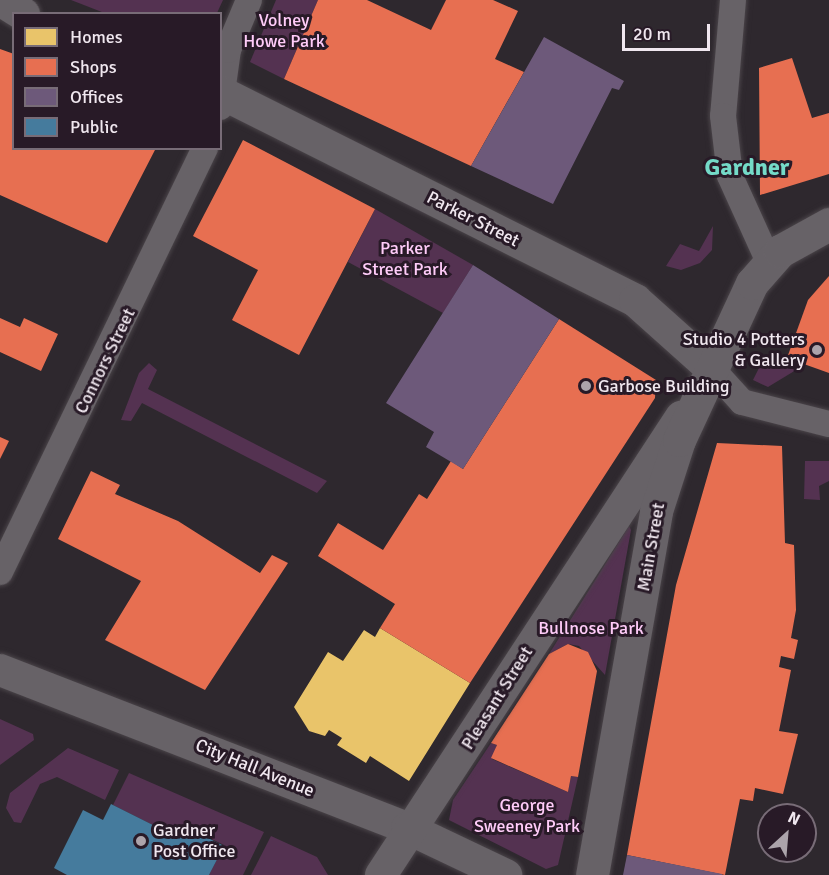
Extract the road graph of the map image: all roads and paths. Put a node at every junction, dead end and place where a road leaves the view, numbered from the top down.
1 (1, 0) edge
2 (249, 0) edge
3 (733, 0) edge
4 (19, 12) edge
5 (222, 90) edge
6 (222, 97) edge
7 (205, 150) edge
8 (829, 224) edge
9 (769, 262) junction
10 (711, 368) junction
11 (829, 424) edge
12 (0, 572) edge
13 (0, 670) edge
14 (407, 828) junction
15 (381, 875) edge
16 (506, 875) edge
17 (592, 875) edge

1 - 4 main road
2 - 5 street
3 - 9 street
6 - 10 main road, Parker Street
7 - 12 street, Connors Street
8 - 9 main road
9 - 10 main road, Main Street
10 - 11 street
10 - 14 street, Pleasant Street
10 - 17 main road, Main Street
13 - 14 street, City Hall Avenue
14 - 15 street, Pleasant Street
14 - 16 street, City Hall Avenue

